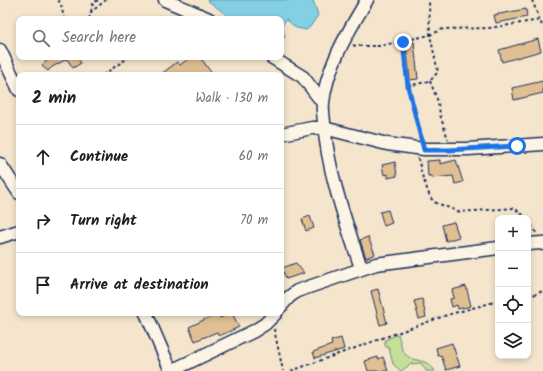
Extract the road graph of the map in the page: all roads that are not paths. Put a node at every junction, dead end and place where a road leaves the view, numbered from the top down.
1 (165, 0) edge
2 (367, 0) edge
3 (202, 16) edge
4 (0, 50) edge
5 (276, 60) edge
6 (16, 84) edge
7 (322, 104) junction
8 (324, 128) junction
9 (284, 133) edge
10 (543, 144) edge
11 (0, 164) edge
12 (16, 188) edge
13 (16, 232) edge
14 (0, 237) edge
15 (542, 243) edge
16 (531, 244) edge
17 (495, 248) edge
18 (361, 268) junction
19 (284, 303) edge
20 (147, 316) edge
21 (274, 316) edge
22 (171, 371) edge

1 - 3 street
2 - 7 street
4 - 6 street
5 - 7 street
7 - 8 street
8 - 9 street
8 - 10 street
8 - 18 street
11 - 12 street
13 - 14 street
15 - 16 street
17 - 18 street
18 - 19 street
20 - 22 street
21 - 22 street

